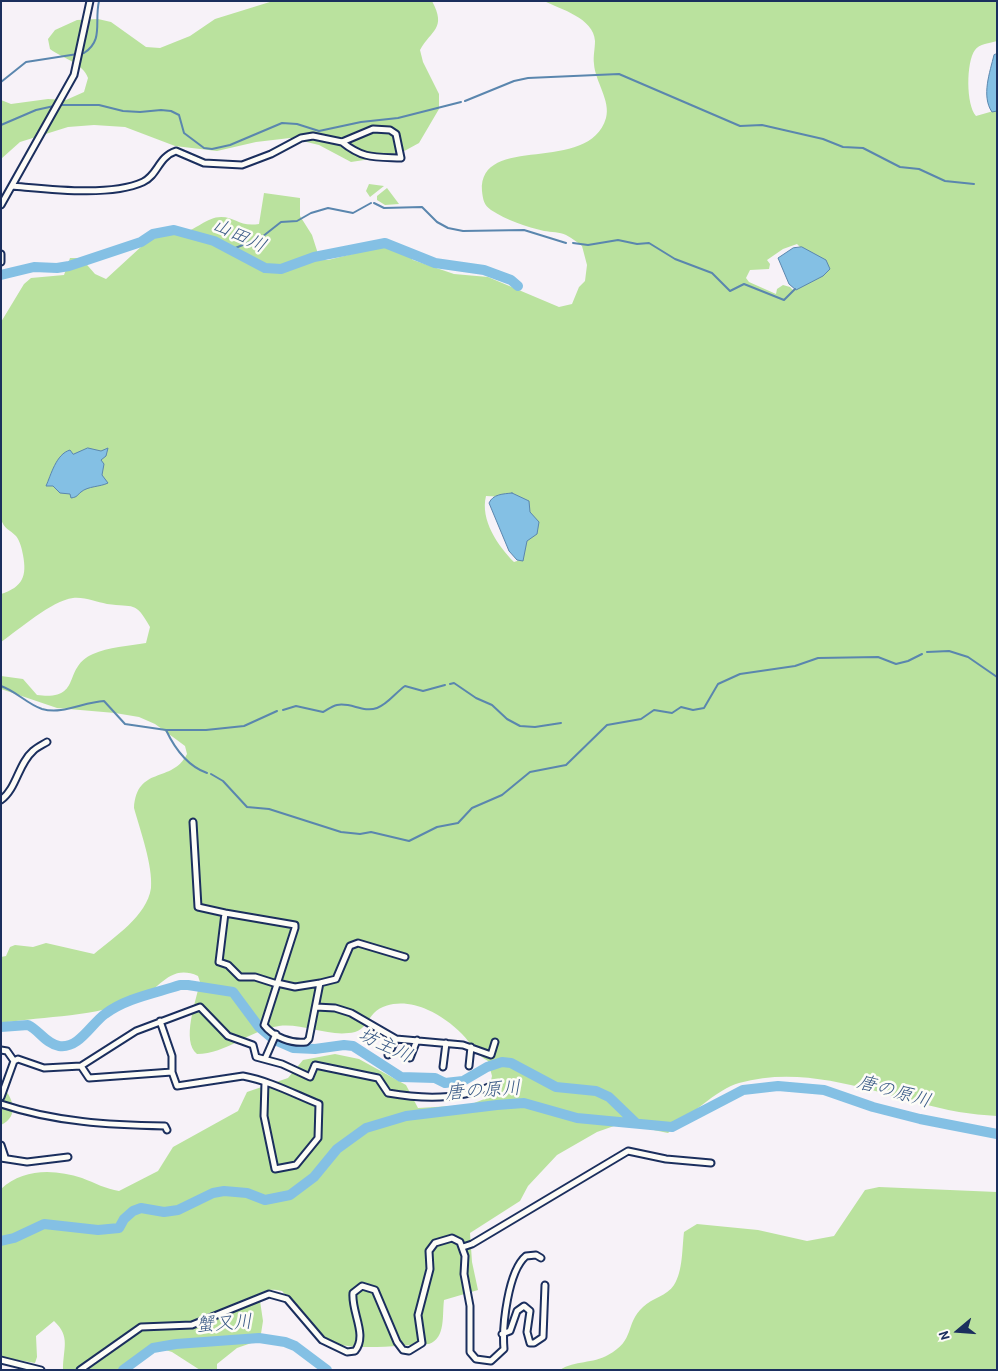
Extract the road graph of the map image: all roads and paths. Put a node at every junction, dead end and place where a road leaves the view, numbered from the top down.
1 (90, 1) edge
2 (342, 142) junction
3 (12, 186) junction
4 (1, 205) edge
5 (1, 254) edge
6 (1, 262) edge
7 (47, 742) dead end
8 (1, 800) edge
9 (193, 822) dead end
10 (226, 913) junction
11 (405, 957) dead end
12 (320, 983) junction
13 (277, 984) junction
14 (316, 1007) junction
15 (160, 1021) junction
16 (276, 1034) junction
17 (396, 1039) junction
18 (417, 1040) junction
19 (495, 1042) dead end
20 (446, 1043) junction
21 (471, 1048) junction
22 (1, 1050) edge
23 (388, 1054) dead end
24 (410, 1058) dead end
25 (264, 1059) junction
26 (14, 1062) junction
27 (82, 1066) junction
28 (468, 1066) dead end
29 (443, 1067) dead end
30 (172, 1072) junction
31 (265, 1082) junction
32 (493, 1085) dead end
33 (1, 1097) edge
34 (1, 1104) edge
35 (168, 1130) dead end
36 (1, 1145) edge
37 (68, 1157) dead end
38 (3, 1158) edge
39 (711, 1163) dead end
40 (463, 1246) junction
41 (541, 1258) dead end
42 (545, 1286) dead end
43 (502, 1334) junction
44 (1, 1360) edge
45 (41, 1370) edge
46 (80, 1370) edge

1 - 3 street
2 - 2 street
2 - 3 street
3 - 4 street
5 - 6 street
7 - 8 street
9 - 10 street
10 - 13 street
10 - 13 street
11 - 12 street
12 - 13 street
12 - 14 street
13 - 16 street
14 - 16 street
14 - 17 street
15 - 25 street
15 - 27 street
15 - 30 street
16 - 25 street
17 - 18 street
17 - 23 street
18 - 20 street
18 - 24 street
19 - 21 street
20 - 21 street
20 - 29 street
21 - 28 street
22 - 26 street
25 - 32 street
26 - 27 street
26 - 33 street
27 - 30 street
30 - 31 street
31 - 31 street
34 - 35 street
36 - 38 street
37 - 38 street
39 - 40 street
40 - 43 street
40 - 46 street
41 - 43 street
42 - 43 street
44 - 45 street

